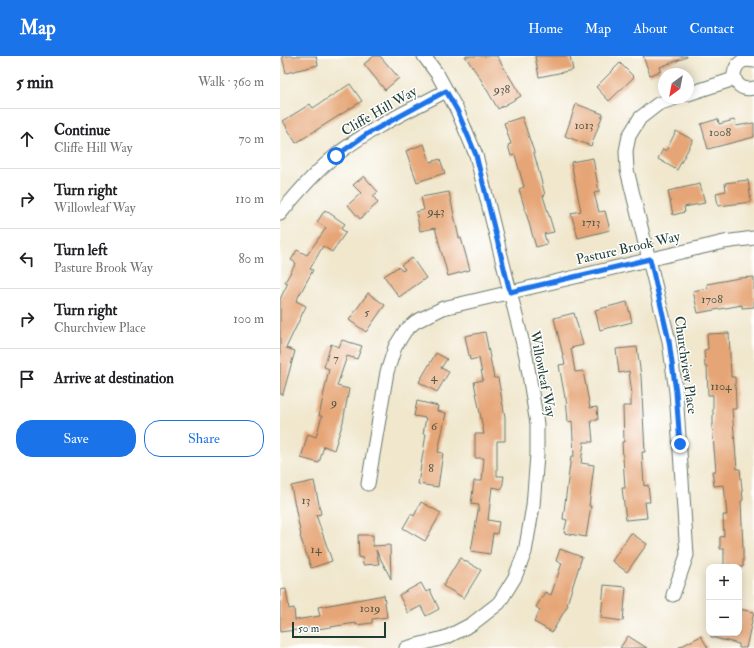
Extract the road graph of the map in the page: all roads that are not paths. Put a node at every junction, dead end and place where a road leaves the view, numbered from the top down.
1 (424, 56) edge
2 (754, 61) edge
3 (734, 79) junction
4 (754, 88) edge
5 (446, 91) junction
6 (694, 92) edge
7 (658, 104) edge
8 (280, 214) edge
9 (754, 238) edge
10 (650, 259) junction
11 (510, 292) junction
12 (368, 484) dead end
13 (673, 594) dead end
14 (406, 648) edge

1 - 5 street, Willowleaf Way
2 - 3 street
3 - 4 street
3 - 6 street
5 - 8 street, Cliffe Hill Way
5 - 11 street, Willowleaf Way
7 - 10 street, Churchview Place
9 - 10 street, Pasture Brook Way
10 - 11 street, Pasture Brook Way
10 - 13 street, Churchview Place
11 - 12 street, Pasture Brook Way
11 - 14 street, Willowleaf Way

